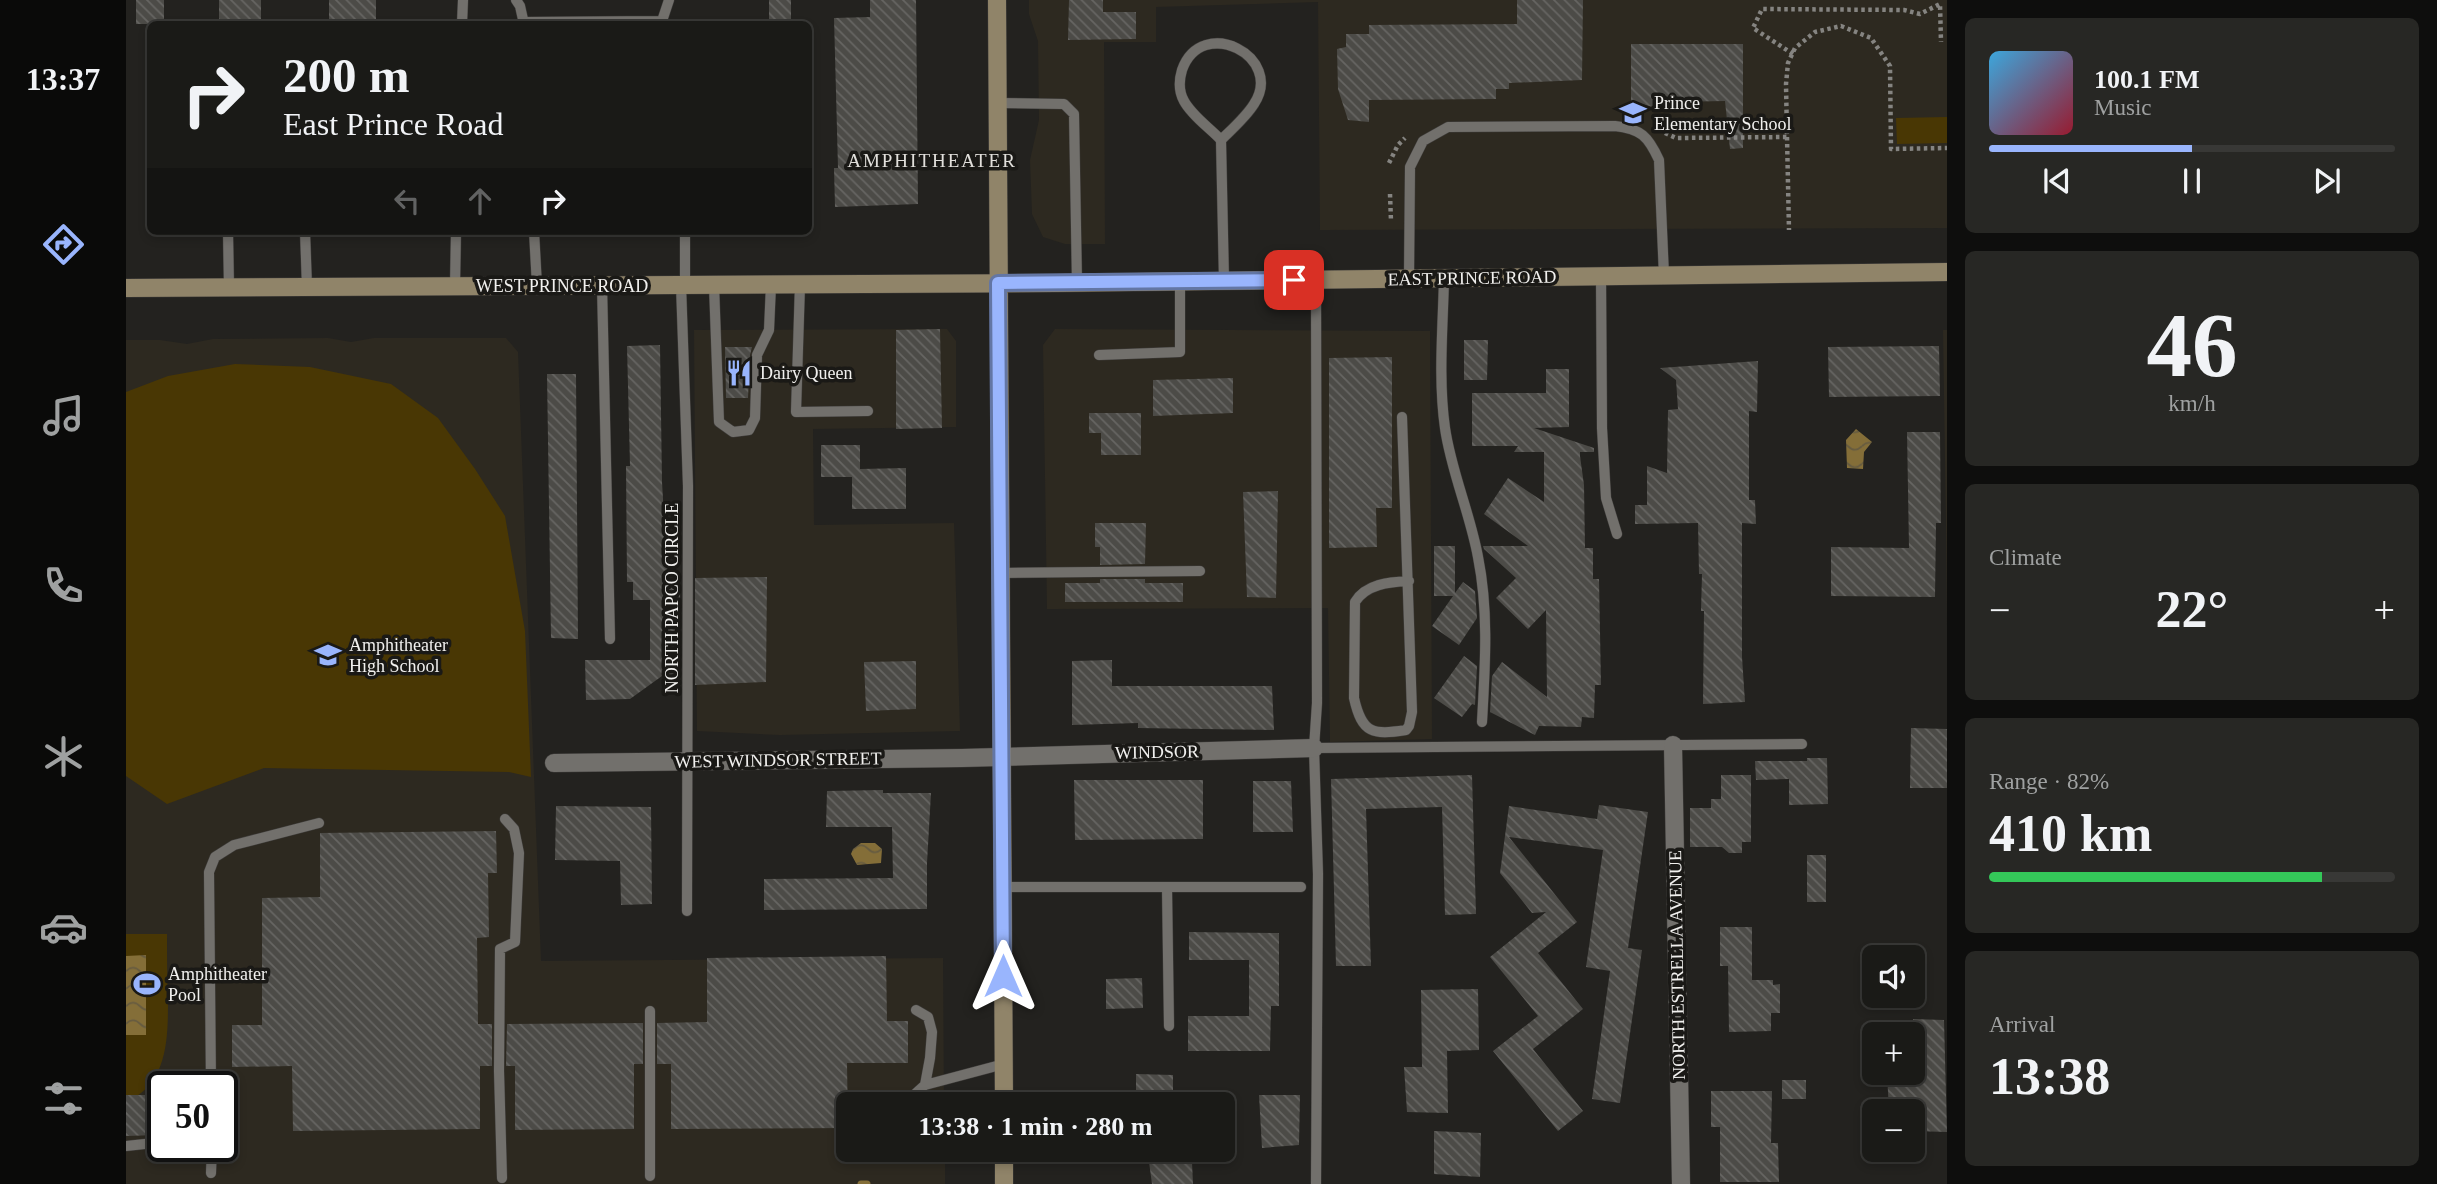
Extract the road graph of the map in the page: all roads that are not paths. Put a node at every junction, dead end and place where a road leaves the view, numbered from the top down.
1 (463, 0) edge
2 (516, 0) edge
3 (669, 0) edge
4 (997, 0) edge
5 (462, 21) edge
6 (523, 21) edge
7 (663, 21) edge
8 (998, 103) junction
9 (1222, 140) junction
10 (228, 235) edge
11 (305, 235) edge
12 (456, 235) edge
13 (534, 235) edge
14 (685, 235) edge
15 (1947, 272) edge
16 (1601, 276) junction
17 (1664, 276) junction
18 (1409, 278) junction
19 (1444, 278) junction
20 (1316, 279) junction
21 (1180, 281) junction
22 (1224, 281) junction
23 (998, 283) junction
24 (1077, 283) junction
25 (800, 284) junction
26 (602, 285) junction
27 (683, 285) junction
28 (715, 285) junction
29 (771, 285) junction
30 (455, 286) junction
31 (537, 286) junction
32 (307, 287) junction
33 (126, 288) edge
34 (229, 288) junction
35 (1099, 355) dead end
36 (868, 411) dead end
37 (1402, 417) dead end
38 (1617, 534) dead end
39 (1200, 571) dead end
40 (1000, 573) junction
41 (1409, 581) junction
42 (610, 639) dead end
43 (1482, 722) dead end
44 (1802, 744) dead end
45 (1673, 745) junction
46 (1314, 748) junction
47 (1001, 756) junction
48 (688, 761) junction
49 (554, 763) dead end
50 (505, 819) dead end
51 (319, 823) dead end
52 (1002, 887) junction
53 (1167, 887) junction
54 (1301, 887) dead end
55 (687, 911) dead end
56 (916, 1010) dead end
57 (650, 1011) dead end
58 (1169, 1026) dead end
59 (1004, 1064) junction
60 (211, 1071) edge
61 (925, 1085) junction
62 (917, 1092) edge
63 (1004, 1092) edge
64 (147, 1144) edge
65 (126, 1146) edge
66 (211, 1162) edge
67 (1004, 1162) edge
68 (211, 1173) dead end
69 (650, 1176) dead end
70 (502, 1178) dead end
71 (1004, 1184) edge
72 (1316, 1184) edge
73 (1681, 1184) edge

1 - 5 lane
2 - 6 lane
3 - 7 lane
4 - 8 main road
8 - 23 main road
8 - 24 lane
9 - 9 lane
9 - 22 lane
10 - 34 lane
11 - 32 lane
12 - 30 lane
13 - 31 lane
14 - 27 lane, NORTH PAPCO CIRCLE
15 - 17 main road, EAST PRINCE ROAD
16 - 17 main road, EAST PRINCE ROAD
16 - 19 main road, EAST PRINCE ROAD
16 - 38 lane
17 - 18 lane
18 - 19 main road, EAST PRINCE ROAD
18 - 20 main road, EAST PRINCE ROAD
19 - 43 lane
20 - 22 main road, EAST PRINCE ROAD
20 - 46 lane
21 - 22 main road, EAST PRINCE ROAD
21 - 24 main road, EAST PRINCE ROAD
21 - 35 lane
23 - 24 main road, EAST PRINCE ROAD
23 - 25 main road, WEST PRINCE ROAD
23 - 40 main road
25 - 29 main road, WEST PRINCE ROAD
25 - 36 lane
26 - 27 main road, WEST PRINCE ROAD
26 - 31 main road, WEST PRINCE ROAD
26 - 42 lane
27 - 28 main road, WEST PRINCE ROAD
27 - 48 lane, NORTH PAPCO CIRCLE
28 - 29 main road, WEST PRINCE ROAD
28 - 29 lane
30 - 31 main road, WEST PRINCE ROAD
30 - 32 main road, WEST PRINCE ROAD
32 - 34 main road, WEST PRINCE ROAD
33 - 34 main road, WEST PRINCE ROAD
37 - 41 lane
39 - 40 lane
40 - 47 main road
41 - 41 lane
44 - 45 lane
45 - 46 lane
45 - 73 street, NORTH ESTRELLA AVENUE
46 - 47 street, WINDSOR
46 - 72 lane
47 - 48 street, WEST WINDSOR STREET
47 - 52 main road
48 - 49 street, WEST WINDSOR STREET
48 - 55 lane, NORTH PAPCO CIRCLE
50 - 70 lane
51 - 60 lane
52 - 53 lane
52 - 59 main road
53 - 54 lane
53 - 58 lane
56 - 61 lane
57 - 69 lane
59 - 61 lane
59 - 63 main road
61 - 62 lane
64 - 65 lane
66 - 68 lane
67 - 71 main road

